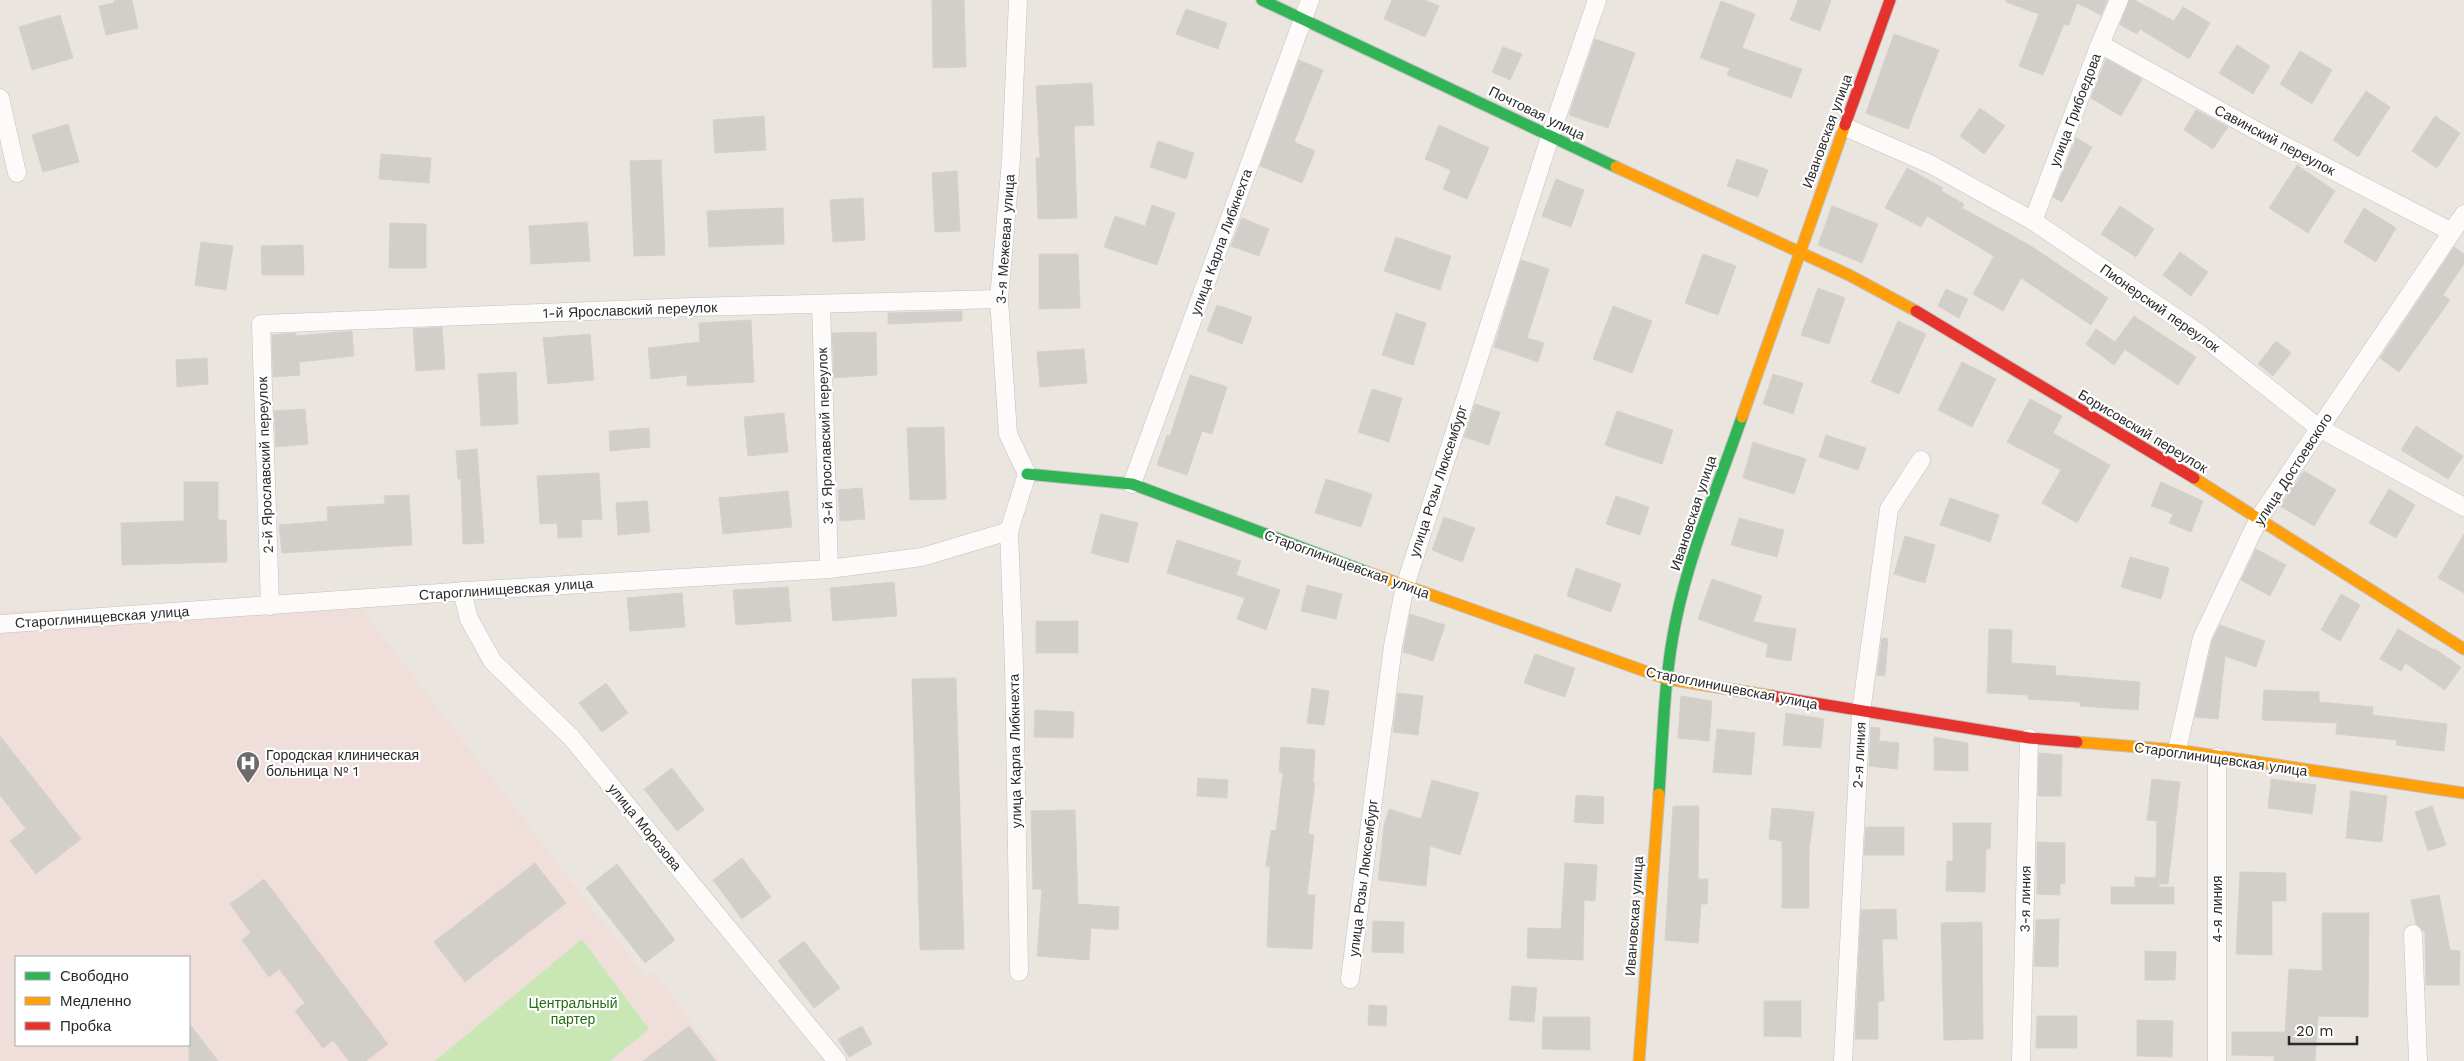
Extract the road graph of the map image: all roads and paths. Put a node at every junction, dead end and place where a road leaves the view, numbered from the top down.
1 (1018, 0) edge
2 (1262, 0) edge
3 (1310, 0) edge
4 (1597, 0) edge
5 (1890, 0) edge
6 (2119, 0) edge
7 (1304, 18) junction
8 (2100, 44) junction
9 (0, 98) edge
10 (1845, 127) junction
11 (1550, 137) junction
12 (17, 173) dead end
13 (2464, 214) edge
14 (2032, 221) junction
15 (2452, 232) junction
16 (1799, 252) junction
17 (999, 299) junction
18 (821, 304) junction
19 (261, 324) joint
20 (2319, 428) junction
21 (1921, 460) dead end
22 (1027, 474) junction
23 (1132, 484) junction
24 (2464, 508) edge
25 (2259, 518) junction
26 (1009, 531) junction
27 (829, 568) junction
28 (1405, 586) junction
29 (462, 591) junction
30 (270, 606) junction
31 (0, 624) edge
32 (2464, 650) edge
33 (1667, 679) junction
34 (1862, 712) junction
35 (2029, 738) junction
36 (2177, 750) junction
37 (2217, 757) junction
38 (2464, 793) edge
39 (2413, 934) dead end
40 (1019, 972) dead end
41 (1350, 979) dead end
42 (836, 1061) edge
43 (1639, 1061) edge
44 (1843, 1061) edge
45 (2021, 1061) edge
46 (2217, 1061) edge
47 (2418, 1061) edge

1 - 17 street, 3-я Межевая улица
2 - 7 street, Почтовая улица
3 - 7 street, улица Карла Либкнехта
4 - 11 street, улица Розы Люксембург
5 - 10 street, Ивановская улица
6 - 8 street, улица Грибоедова
7 - 11 street, Почтовая улица
7 - 23 street, улица Карла Либкнехта
8 - 14 street, улица Грибоедова
8 - 15 street, Савинский переулок
9 - 12 street
10 - 14 street, Пионерский переулок
10 - 16 street, Ивановская улица
11 - 16 street, Почтовая улица
11 - 28 street, улица Розы Люксембург
13 - 15 street, улица Достоевского
14 - 20 street, Пионерский переулок
15 - 20 street, улица Достоевского
16 - 25 street, Борисовский переулок
16 - 33 street, Ивановская улица
17 - 18 street, 1-й Ярославский переулок
17 - 22 street, 3-я Межевая улица
18 - 19 street, 1-й Ярославский переулок
18 - 27 street, 3-й Ярославский переулок
19 - 30 street, 2-й Ярославский переулок
20 - 24 street, Пионерский переулок
20 - 25 street, улица Достоевского
21 - 34 street, 2-я линия
22 - 23 street, Староглинищевская улица
22 - 26 street
23 - 28 street, Староглинищевская улица
25 - 32 street, Борисовский переулок
25 - 36 street, улица Достоевского
26 - 27 street, Староглинищевская улица
26 - 40 street, улица Карла Либкнехта
27 - 29 street, Староглинищевская улица
28 - 33 street, Староглинищевская улица
28 - 41 street, улица Розы Люксембург
29 - 30 street, Староглинищевская улица
29 - 42 street, улица Морозова
30 - 31 street, Староглинищевская улица
33 - 34 street, Староглинищевская улица
33 - 43 street, Ивановская улица
34 - 35 street, Староглинищевская улица
34 - 44 street, 2-я линия
35 - 36 street, Староглинищевская улица
35 - 45 street, 3-я линия
36 - 37 street, Староглинищевская улица
37 - 38 street, Староглинищевская улица
37 - 46 street, 4-я линия
39 - 47 street

